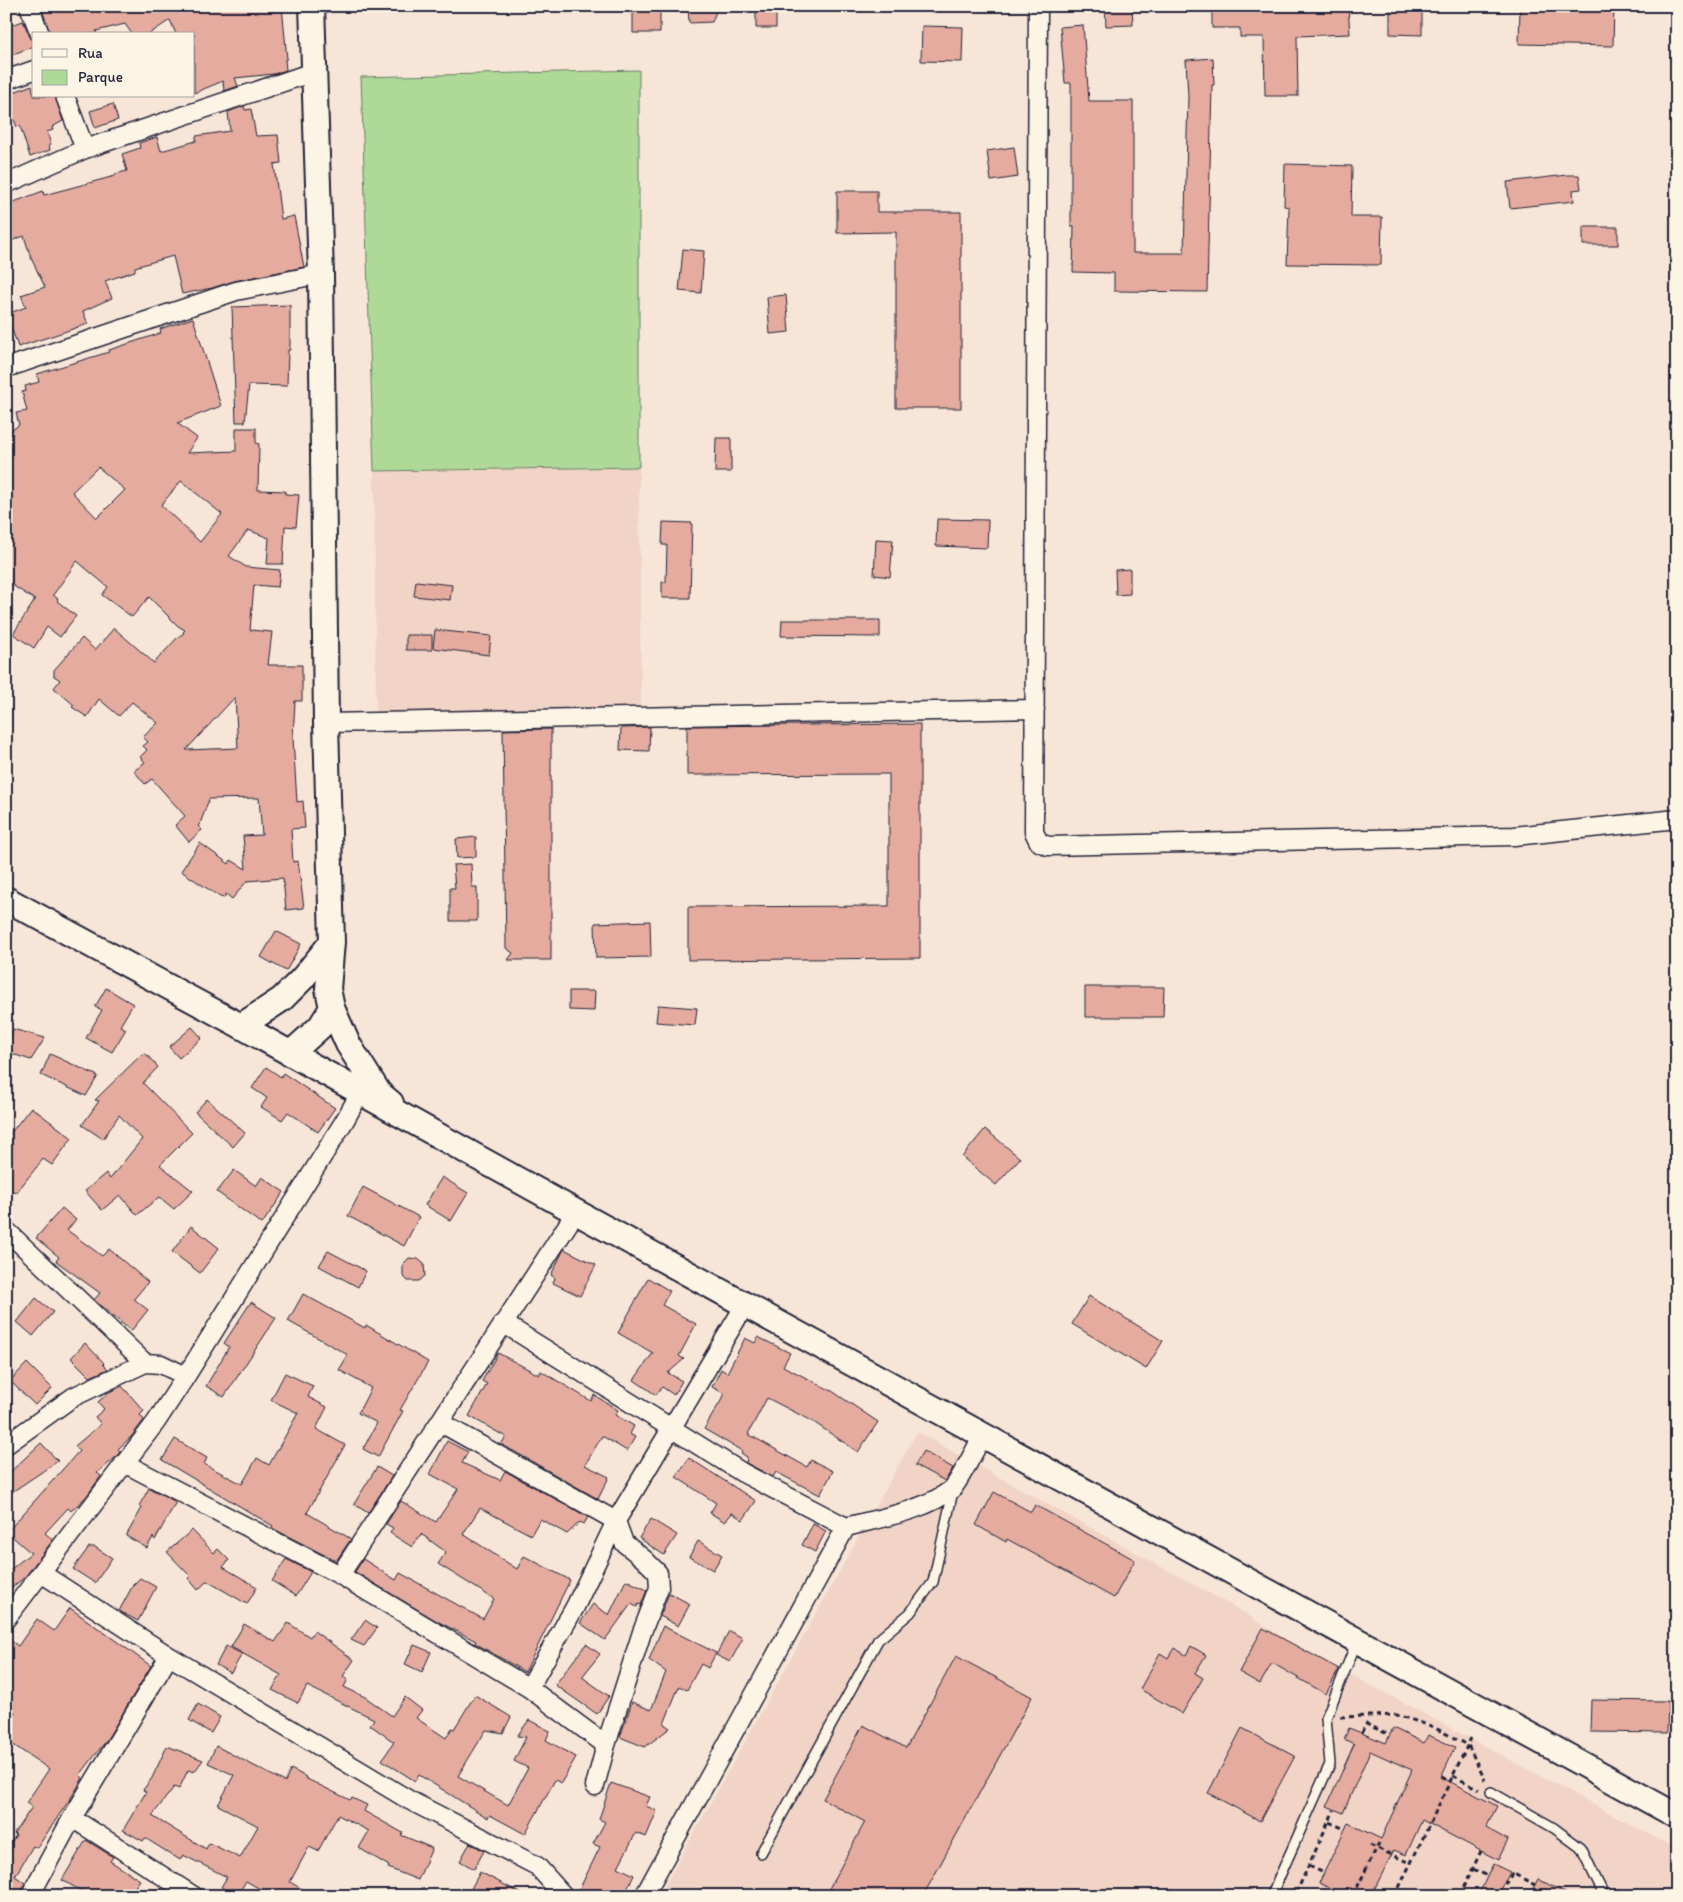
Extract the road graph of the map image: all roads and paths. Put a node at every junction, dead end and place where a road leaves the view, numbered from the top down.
1 (29, 6) edge
2 (312, 6) edge
3 (1038, 6) edge
4 (39, 32) edge
5 (32, 71) edge
6 (313, 72) junction
7 (6, 80) edge
8 (66, 98) edge
9 (84, 149) junction
10 (6, 184) edge
11 (321, 274) junction
12 (6, 368) edge
13 (1035, 709) junction
14 (326, 723) junction
15 (1677, 819) edge
16 (6, 898) edge
17 (332, 942) junction
18 (332, 1008) junction
19 (241, 1026) junction
20 (290, 1054) junction
21 (360, 1093) junction
22 (408, 1119) junction
23 (576, 1212) junction
24 (6, 1230) edge
25 (745, 1305) junction
26 (503, 1324) junction
27 (145, 1363) junction
28 (186, 1376) junction
29 (441, 1423) junction
30 (671, 1429) junction
31 (984, 1435) junction
32 (6, 1445) edge
33 (124, 1463) junction
34 (953, 1488) junction
35 (616, 1521) junction
36 (846, 1527) junction
37 (41, 1574) junction
38 (340, 1574) junction
39 (6, 1619) edge
40 (1358, 1641) junction
41 (169, 1656) junction
42 (529, 1688) junction
43 (1326, 1718) junction
44 (1362, 1733) dead end
45 (1390, 1735) dead end
46 (1470, 1738) dead end
47 (606, 1745) junction
48 (1468, 1745) junction
49 (1442, 1776) dead end
50 (1452, 1776) junction
51 (1450, 1780) junction
52 (595, 1786) dead end
53 (1487, 1792) junction
54 (1334, 1810) dead end
55 (1677, 1816) edge
56 (72, 1818) junction
57 (1329, 1822) junction
58 (1345, 1829) dead end
59 (1379, 1843) dead end
60 (1370, 1845) dead end
61 (1376, 1848) junction
62 (1481, 1851) dead end
63 (761, 1853) dead end
64 (1410, 1863) junction
65 (1309, 1866) junction
66 (1473, 1869) junction
67 (1324, 1873) dead end
68 (1488, 1876) dead end
69 (1504, 1882) dead end
70 (1535, 1885) dead end
71 (30, 1896) edge
72 (194, 1896) edge
73 (564, 1896) edge
74 (644, 1896) edge
75 (1271, 1896) edge
76 (1307, 1896) edge
77 (1353, 1896) edge
78 (1395, 1896) edge
79 (1460, 1896) edge
80 (1602, 1896) edge

1 - 4 street
2 - 6 street
3 - 13 street
5 - 7 street
6 - 9 street
6 - 11 street
8 - 9 street
9 - 10 street
11 - 12 street
11 - 14 street
13 - 14 street
13 - 15 street
14 - 17 street
16 - 19 street
17 - 18 street
17 - 19 street
18 - 20 street
18 - 22 street
19 - 20 street
20 - 21 street
21 - 22 street
21 - 28 street
22 - 23 street
23 - 25 street
23 - 26 street
24 - 27 street
25 - 30 street
25 - 31 street
26 - 29 street
26 - 30 street
27 - 28 street
27 - 32 street
28 - 33 street
29 - 35 street
29 - 38 street
30 - 35 street
30 - 36 street
31 - 34 street
31 - 40 street
33 - 37 street
33 - 38 street
34 - 36 street
34 - 63 lane
35 - 42 street
35 - 47 street
36 - 74 street
37 - 39 street
37 - 41 street
38 - 42 street
40 - 43 lane
40 - 55 street
41 - 56 street
41 - 73 street
42 - 47 street
43 - 48 path
43 - 75 lane
44 - 45 path
46 - 48 path
47 - 52 street
48 - 50 path
48 - 53 path
49 - 51 path
50 - 51 path
50 - 53 path
51 - 64 path
53 - 80 lane
54 - 57 path
56 - 71 street
56 - 72 street
57 - 58 path
57 - 65 path
59 - 61 path
60 - 61 path
61 - 64 path
61 - 77 path
62 - 66 path
64 - 78 path
65 - 67 path
65 - 76 path
66 - 68 path
66 - 79 path
69 - 70 path

